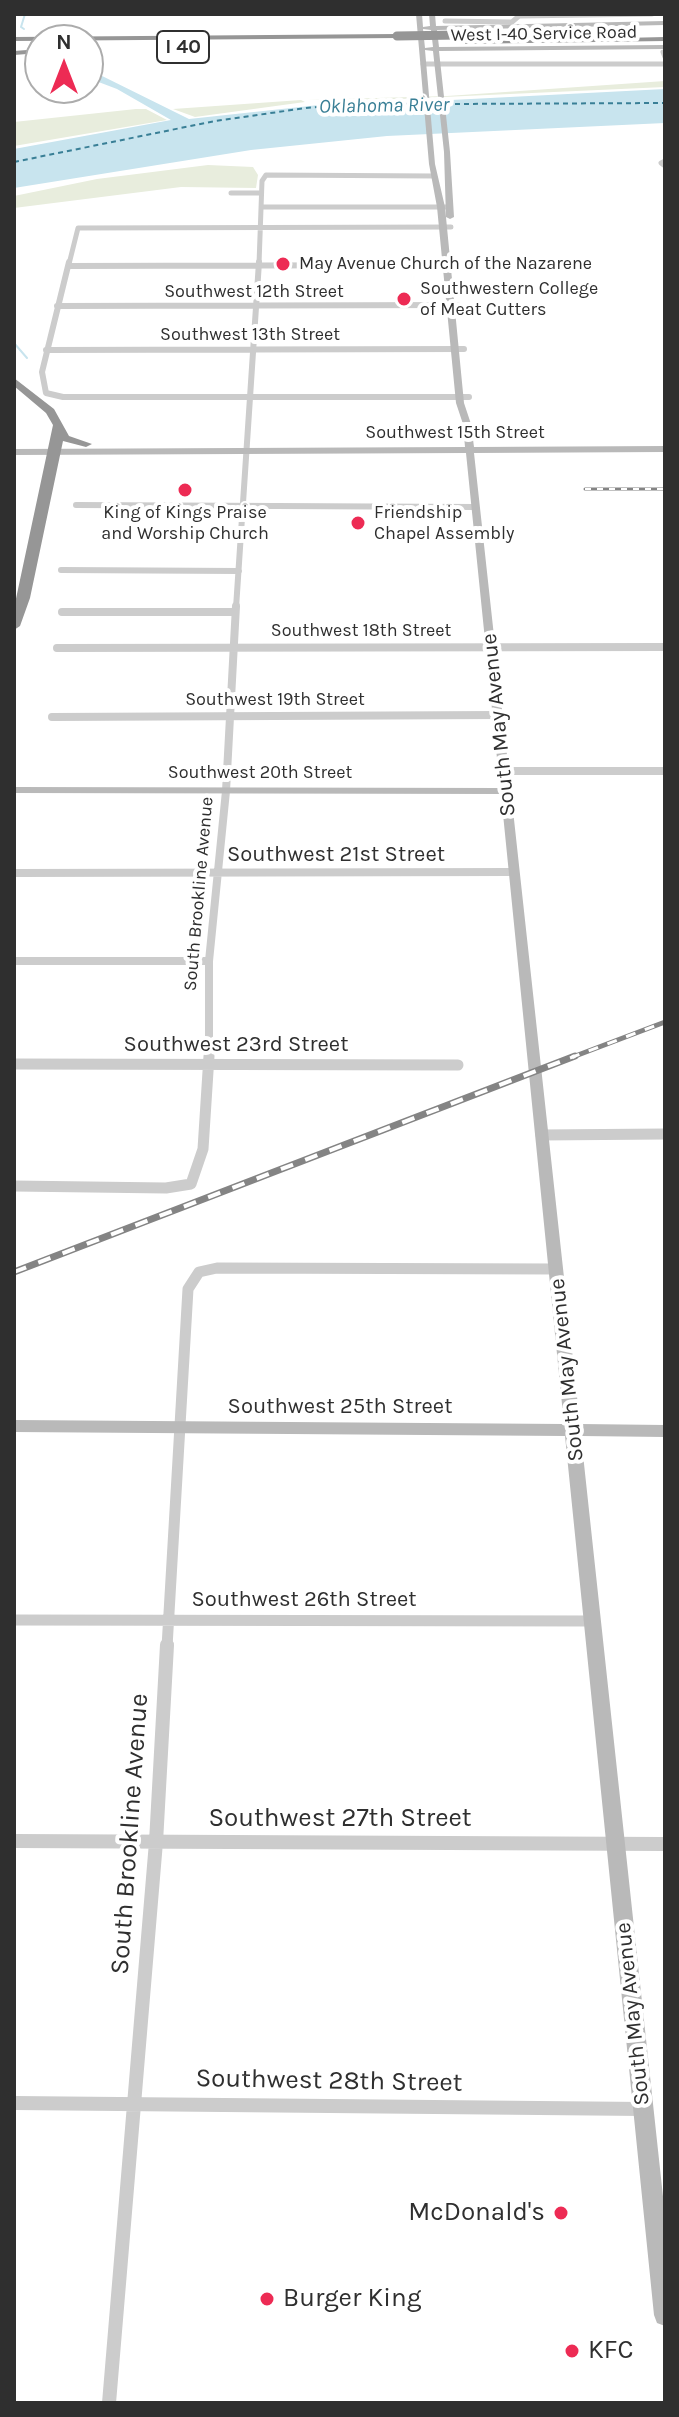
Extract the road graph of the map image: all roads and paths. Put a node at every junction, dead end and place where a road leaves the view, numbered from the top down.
1 (419, 14) edge
2 (432, 14) edge
3 (519, 15) edge
4 (653, 15) edge
5 (445, 21) dead end
6 (665, 23) edge
7 (434, 27) junction
8 (420, 28) junction
9 (665, 32) edge
10 (458, 39) junction
11 (398, 40) junction
12 (104, 43) edge
13 (104, 43) edge
14 (279, 45) junction
15 (665, 47) edge
16 (104, 49) edge
17 (422, 49) junction
18 (436, 49) junction
19 (423, 64) junction
20 (438, 64) junction
21 (665, 64) edge
22 (434, 176) junction
23 (231, 193) dead end
24 (260, 193) junction
25 (261, 207) junction
26 (445, 207) junction
27 (262, 227) junction
28 (447, 227) junction
29 (260, 265) junction
30 (451, 265) junction
31 (68, 266) junction
32 (57, 306) junction
33 (258, 306) junction
34 (455, 306) junction
35 (254, 349) junction
36 (46, 350) junction
37 (459, 350) junction
38 (14, 381) edge
39 (249, 397) junction
40 (464, 397) junction
41 (58, 443) junction
42 (86, 444) joint
43 (14, 445) edge
44 (114, 448) junction
45 (246, 449) junction
46 (469, 449) junction
47 (665, 449) edge
48 (14, 452) edge
49 (76, 505) dead end
50 (241, 507) junction
51 (475, 507) junction
52 (61, 570) dead end
53 (239, 571) junction
54 (62, 612) dead end
55 (235, 612) junction
56 (14, 626) edge
57 (233, 647) junction
58 (491, 647) junction
59 (665, 647) edge
60 (57, 648) dead end
61 (498, 715) junction
62 (229, 716) junction
63 (52, 717) dead end
64 (504, 771) junction
65 (665, 771) edge
66 (14, 790) edge
67 (226, 791) junction
68 (506, 791) junction
69 (514, 872) junction
70 (14, 873) edge
71 (216, 873) junction
72 (14, 961) edge
73 (209, 961) junction
74 (14, 1064) edge
75 (209, 1065) junction
76 (458, 1065) dead end
77 (665, 1134) edge
78 (541, 1135) junction
79 (14, 1186) edge
80 (556, 1269) junction
81 (14, 1426) edge
82 (181, 1427) junction
83 (574, 1430) junction
84 (665, 1431) edge
85 (14, 1620) edge
86 (168, 1620) junction
87 (594, 1621) junction
88 (14, 1841) edge
89 (156, 1842) junction
90 (665, 1844) edge
91 (615, 1845) junction
92 (14, 2103) edge
93 (132, 2104) junction
94 (644, 2109) junction
95 (665, 2315) edge
96 (109, 2403) edge

1 - 8 main road, South May Avenue
2 - 7 main road, South May Avenue
3 - 4 street
3 - 5 street
6 - 7 main road, West I-40 Service Road
7 - 8 main road, West I-40 Service Road
7 - 18 main road, South May Avenue
8 - 17 main road, South May Avenue
9 - 10 highway, I 40
10 - 11 highway, I 40
10 - 15 highway, I 40
11 - 12 highway, I 40
11 - 14 highway, I 40
13 - 14 highway
14 - 16 highway, I 40
15 - 18 main road, West I-40 Service Road
17 - 18 main road, West I-40 Service Road
17 - 19 main road, South May Avenue
18 - 20 main road, South May Avenue
19 - 20 street
19 - 22 main road, South May Avenue
20 - 21 street
20 - 26 main road, South May Avenue
22 - 24 street, South Brookline Avenue
22 - 26 main road, South May Avenue
23 - 24 street
24 - 25 street, South Brookline Avenue
25 - 26 street
25 - 27 street, South Brookline Avenue
26 - 28 main road, South May Avenue
27 - 28 street
27 - 29 street, South Brookline Avenue
27 - 31 street
28 - 30 main road, South May Avenue
29 - 30 street
29 - 31 street
29 - 33 street, South Brookline Avenue
30 - 34 main road, South May Avenue
31 - 32 street
32 - 33 street, Southwest 12th Street
32 - 36 street
33 - 34 street, Southwest 12th Street
33 - 35 street, South Brookline Avenue
34 - 37 main road, South May Avenue
35 - 36 street, Southwest 13th Street
35 - 37 street, Southwest 13th Street
35 - 39 street, South Brookline Avenue
36 - 39 street
37 - 40 main road, South May Avenue
38 - 41 highway
39 - 40 street
39 - 45 street, South Brookline Avenue
40 - 46 main road, South May Avenue
41 - 42 highway
41 - 43 main road, Southwest 15th Street
41 - 44 main road, Southwest 15th Street
41 - 48 main road, Southwest 15th Street
41 - 56 highway
42 - 44 main road, Southwest 15th Street
44 - 45 main road, Southwest 15th Street
45 - 46 main road, Southwest 15th Street
45 - 50 street, South Brookline Avenue
46 - 47 main road, Southwest 15th Street
46 - 51 main road, South May Avenue
49 - 50 street
50 - 51 street
50 - 53 street, South Brookline Avenue
51 - 58 main road, South May Avenue
52 - 53 street
53 - 55 street, South Brookline Avenue
54 - 55 street
55 - 57 street, South Brookline Avenue
57 - 58 street, Southwest 18th Street
57 - 60 street, Southwest 18th Street
57 - 62 street, South Brookline Avenue
58 - 59 street, Southwest 18th Street
58 - 61 main road, South May Avenue
61 - 62 street, Southwest 19th Street
61 - 64 main road, South May Avenue
62 - 63 street, Southwest 19th Street
62 - 67 street, South Brookline Avenue
64 - 65 street
64 - 68 main road, South May Avenue
66 - 67 main road, Southwest 20th Street
67 - 68 main road, Southwest 20th Street
67 - 71 street, South Brookline Avenue
68 - 69 main road, South May Avenue
69 - 71 street, Southwest 21st Street
69 - 78 main road, South May Avenue
70 - 71 street, Southwest 21st Street
71 - 73 street, South Brookline Avenue
72 - 73 street
73 - 75 street, South Brookline Avenue
74 - 75 street, Southwest 23rd Street
75 - 76 street, Southwest 23rd Street
75 - 79 street, South Brookline Avenue
77 - 78 street
78 - 80 main road, South May Avenue
80 - 82 street, South Brookline Avenue
80 - 83 main road, South May Avenue
81 - 82 main road, Southwest 25th Street
82 - 83 main road, Southwest 25th Street
82 - 86 street, South Brookline Avenue
83 - 84 main road, Southwest 25th Street
83 - 87 main road, South May Avenue
85 - 86 street, Southwest 26th Street
86 - 87 street, Southwest 26th Street
86 - 89 street, South Brookline Avenue
87 - 91 main road, South May Avenue
88 - 89 street, Southwest 27th Street
89 - 91 street, Southwest 27th Street
89 - 93 street, South Brookline Avenue
90 - 91 street, Southwest 27th Street
91 - 94 main road, South May Avenue
92 - 93 street, Southwest 28th Street
93 - 94 street, Southwest 28th Street
93 - 96 street, South Brookline Avenue
94 - 95 main road, South May Avenue

